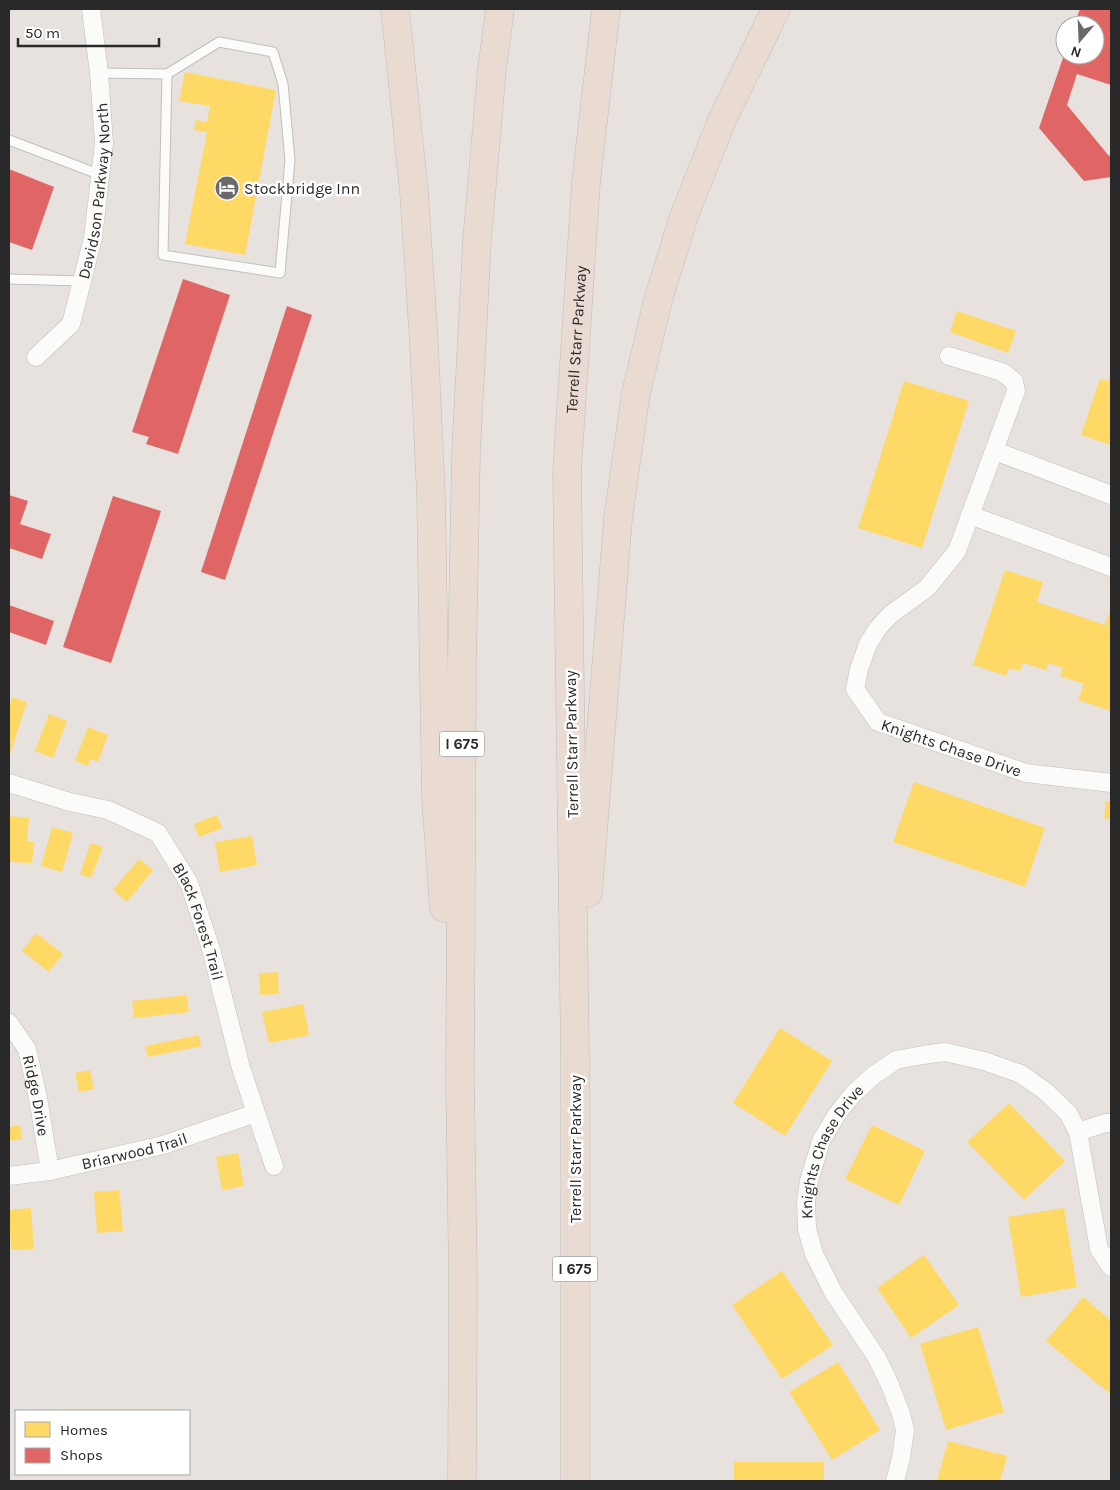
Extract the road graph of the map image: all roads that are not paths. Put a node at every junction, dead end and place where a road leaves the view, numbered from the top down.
1 (91, 9) edge
2 (395, 9) edge
3 (500, 9) edge
4 (606, 9) edge
5 (776, 9) edge
6 (99, 73) junction
7 (167, 74) junction
8 (9, 140) edge
9 (101, 175) junction
10 (9, 279) edge
11 (82, 281) junction
12 (949, 356) dead end
13 (36, 358) dead end
14 (995, 451) junction
15 (1111, 495) edge
16 (970, 515) junction
17 (1111, 567) edge
18 (1111, 783) edge
19 (9, 784) edge
20 (9, 1023) edge
21 (575, 1057) junction
22 (460, 1082) junction
23 (256, 1113) junction
24 (1111, 1123) edge
25 (1078, 1132) junction
26 (274, 1166) dead end
27 (50, 1171) junction
28 (9, 1176) edge
29 (1111, 1267) edge
30 (462, 1481) edge
31 (575, 1481) edge
32 (895, 1481) edge

1 - 6 street, Davidson Parkway North
2 - 22 highway
3 - 22 highway, I 675
4 - 21 highway, Terrell Starr Parkway / I 675
5 - 21 highway
6 - 7 lane
6 - 9 street, Davidson Parkway North
7 - 7 lane
8 - 9 lane
9 - 11 street, Davidson Parkway North
10 - 11 lane
11 - 13 street, Davidson Parkway North
12 - 14 street, Knights Chase Drive
14 - 15 street
14 - 16 street, Knights Chase Drive
16 - 17 street
16 - 18 street, Knights Chase Drive
19 - 23 street, Black Forest Trail
20 - 27 street, Ridge Drive
21 - 31 highway, Terrell Starr Parkway / I 675
22 - 30 highway, I 675
23 - 26 street, Black Forest Trail
23 - 27 street, Briarwood Trail
24 - 25 street
25 - 29 street, Knights Chase Drive
25 - 32 street, Knights Chase Drive
27 - 28 street, Briarwood Trail

